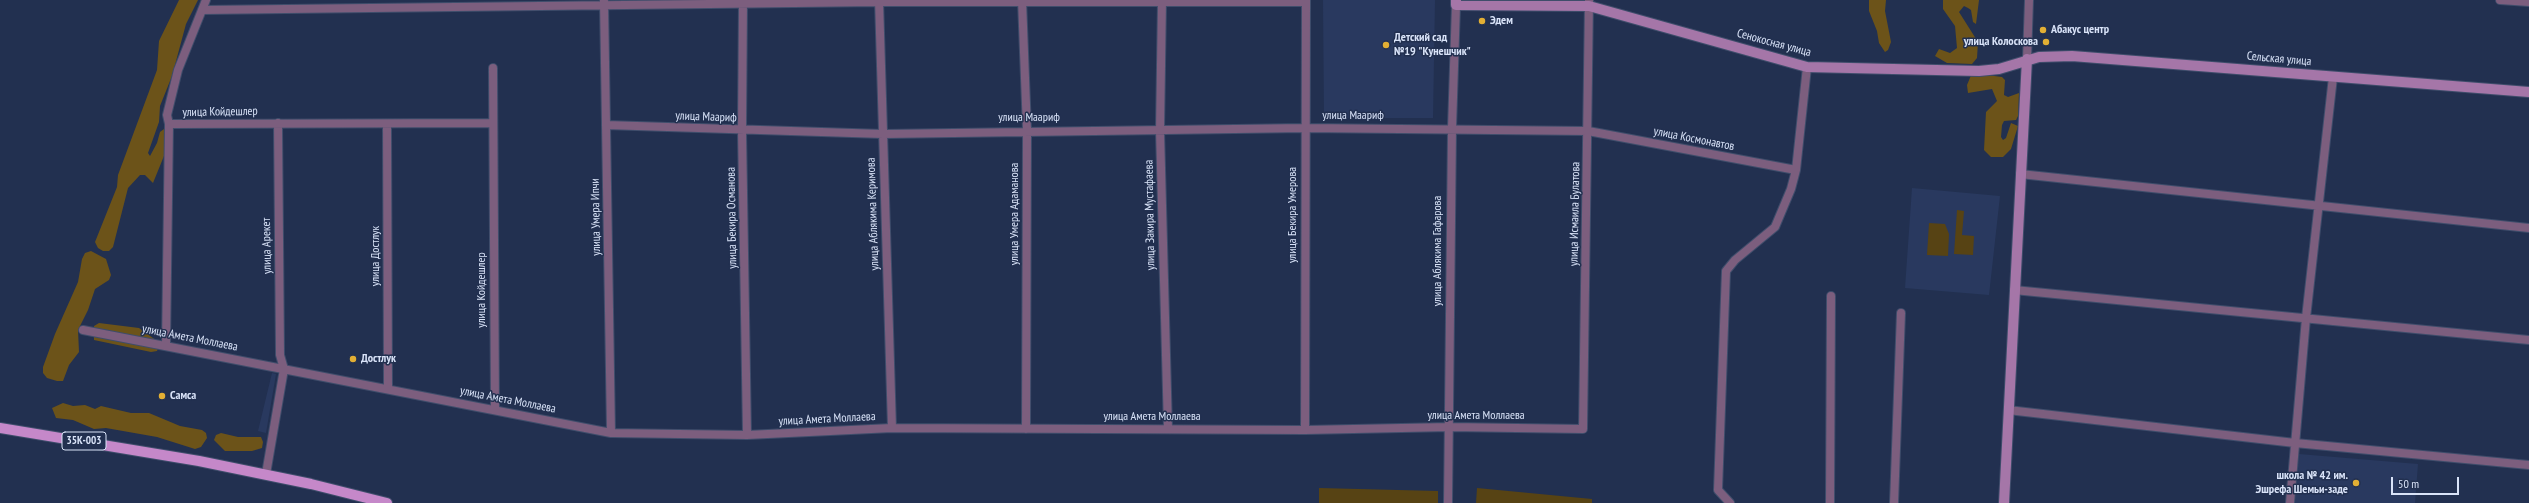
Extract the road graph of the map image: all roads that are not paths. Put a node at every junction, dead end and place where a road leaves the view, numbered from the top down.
1 (206, 0) edge
2 (1162, 0) edge
3 (2029, 0) edge
4 (2500, 0) edge
5 (878, 1) edge
6 (1306, 1) edge
7 (1022, 2) edge
8 (2529, 2) edge
9 (604, 3) edge
10 (743, 3) edge
11 (1456, 3) edge
12 (1589, 3) edge
13 (202, 10) junction
14 (2028, 59) junction
15 (1807, 67) junction
16 (493, 68) dead end
17 (2333, 76) junction
18 (2529, 92) edge
19 (278, 123) junction
20 (493, 123) junction
21 (169, 124) junction
22 (387, 124) junction
23 (606, 125) junction
24 (1305, 128) junction
25 (1452, 128) junction
26 (1027, 130) junction
27 (742, 131) junction
28 (1160, 131) junction
29 (1588, 131) junction
30 (883, 134) junction
31 (1796, 170) junction
32 (2020, 174) junction
33 (2320, 205) junction
34 (2529, 228) edge
35 (2014, 290) junction
36 (1831, 296) dead end
37 (1901, 313) dead end
38 (2306, 318) junction
39 (83, 330) dead end
40 (2529, 340) edge
41 (166, 346) junction
42 (284, 369) junction
43 (388, 388) junction
44 (495, 410) junction
45 (2008, 410) junction
46 (0, 428) edge
47 (892, 428) junction
48 (1450, 428) junction
49 (1026, 429) junction
50 (1168, 429) junction
51 (1583, 429) joint
52 (1305, 430) junction
53 (611, 433) junction
54 (747, 435) junction
55 (2295, 443) junction
56 (2529, 465) edge
57 (266, 474) junction
58 (387, 503) edge
59 (1448, 503) edge
60 (1730, 503) edge
61 (1830, 503) edge
62 (1894, 503) edge
63 (2004, 503) edge
64 (2290, 503) edge

1 - 13 street
2 - 6 street
2 - 7 street
2 - 28 street, улица Закира Мустафаева
3 - 14 street
4 - 8 street
5 - 7 street
5 - 10 street
5 - 30 street, улица Аблякима Керимова
6 - 24 street, улица Бекира Умерова
7 - 26 street, улица Умера Адаманова
9 - 10 street
9 - 13 street
9 - 23 street, улица Умера Ипчи
10 - 27 street, улица Бекира Османова
11 - 12 main road, Сенокосная улица
11 - 25 street, улица Аблякима Гафарова
12 - 15 main road, Сенокосная улица
12 - 29 street, улица Исмаила Булатова
13 - 21 street
14 - 15 main road, Сенокосная улица
14 - 17 main road, Сельская улица
14 - 32 main road
15 - 31 street
16 - 20 street, улица Койдешлер
17 - 18 main road, Сельская улица
17 - 33 street
19 - 21 street, улица Койдешлер
19 - 22 street, улица Койдешлер
19 - 42 street, улица Арекет
20 - 22 street, улица Койдешлер
20 - 44 street, улица Койдешлер
21 - 41 street, улица Койдешлер
22 - 43 street, улица Достлук
23 - 27 street, улица Маариф
23 - 53 street, улица Умера Ипчи
24 - 25 street, улица Маариф
24 - 28 street, улица Маариф
24 - 52 street, улица Бекира Умерова
25 - 29 street, улица Маариф
25 - 48 street, улица Аблякима Гафарова
26 - 28 street, улица Маариф
26 - 30 street, улица Маариф
26 - 49 street, улица Умера Адаманова
27 - 30 street, улица Маариф
27 - 54 street, улица Бекира Османова
28 - 50 street, улица Закира Мустафаева
29 - 31 street, улица Космонавтов
29 - 51 street, улица Исмаила Булатова
30 - 47 street, улица Аблякима Керимова
31 - 60 street
32 - 33 street
32 - 35 main road
33 - 34 street
33 - 38 street
35 - 38 street
35 - 45 main road
36 - 61 street
37 - 62 street
38 - 40 street
38 - 55 street
39 - 41 street, улица Амета Моллаева
41 - 42 street, улица Амета Моллаева
42 - 43 street, улица Амета Моллаева
42 - 57 street
43 - 44 street, улица Амета Моллаева
44 - 53 street, улица Амета Моллаева
45 - 55 street
45 - 63 main road
46 - 57 main road, 35К-003
47 - 49 street, улица Амета Моллаева
47 - 54 street, улица Амета Моллаева
48 - 51 street, улица Амета Моллаева
48 - 52 street, улица Амета Моллаева
48 - 59 street, улица Аблякима Гафарова
49 - 50 street, улица Амета Моллаева
50 - 52 street, улица Амета Моллаева
53 - 54 street, улица Амета Моллаева
55 - 56 street
55 - 64 street
57 - 58 main road, 35К-003

